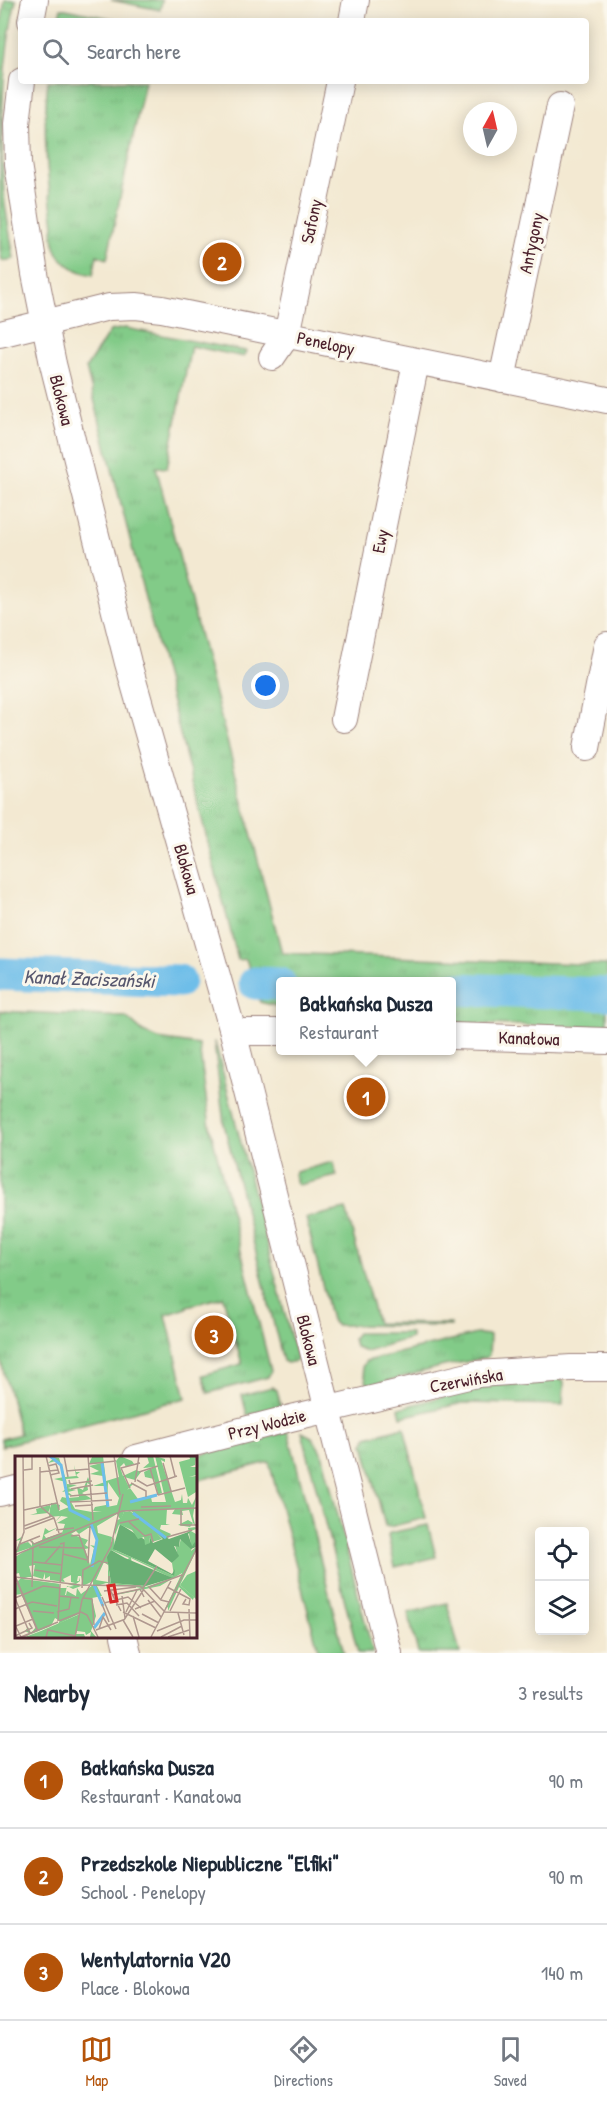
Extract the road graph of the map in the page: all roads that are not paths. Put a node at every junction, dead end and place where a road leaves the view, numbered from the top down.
1 (36, 0) edge
2 (356, 0) edge
3 (32, 18) edge
4 (353, 18) edge
5 (22, 84) edge
6 (339, 84) edge
7 (560, 106) dead end
8 (44, 322) junction
9 (0, 334) edge
10 (287, 335) junction
11 (272, 357) dead end
12 (416, 362) junction
13 (502, 380) junction
14 (607, 400) edge
15 (607, 645) edge
16 (344, 719) dead end
17 (587, 748) dead end
18 (233, 1032) junction
19 (276, 1032) edge
20 (456, 1036) edge
21 (607, 1041) edge
22 (607, 1368) edge
23 (327, 1410) junction
24 (144, 1456) edge
25 (15, 1489) edge
26 (0, 1493) edge
27 (124, 1638) edge
28 (128, 1653) edge
29 (389, 1653) edge

1 - 3 street
2 - 4 street
5 - 8 street, Blokowa
6 - 10 street, Safony
7 - 13 street, Antygony
8 - 9 street, Penelopy
8 - 10 street, Penelopy
8 - 18 street, Blokowa
10 - 11 street, Safony
10 - 12 street, Penelopy
12 - 13 street, Penelopy
12 - 16 street, Ewy
13 - 14 street, Penelopy
15 - 17 street
18 - 19 street
18 - 23 street, Blokowa
20 - 21 street, Kanałowa
22 - 23 street, Czerwińska
23 - 24 street, Przy Wodzie
23 - 29 street, Blokowa
25 - 26 street
27 - 28 street

